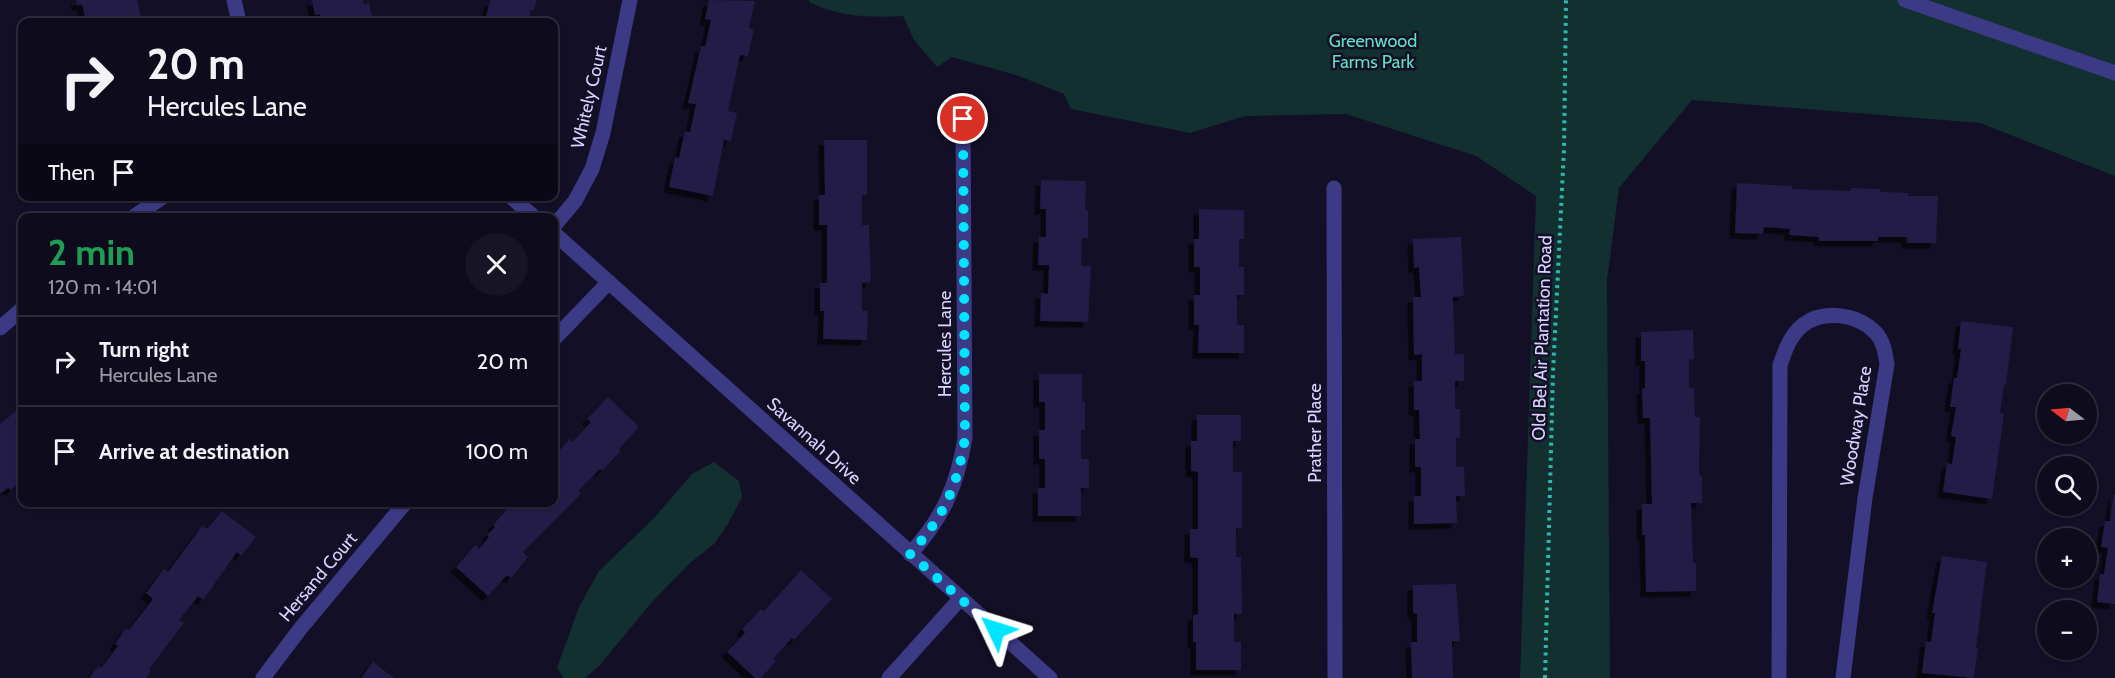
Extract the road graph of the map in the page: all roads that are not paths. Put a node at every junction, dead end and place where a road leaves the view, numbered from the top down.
1 (234, 0) edge
2 (630, 0) edge
3 (1905, 0) edge
4 (238, 18) edge
5 (2115, 74) edge
6 (963, 119) dead end
7 (1334, 188) dead end
8 (157, 201) edge
9 (516, 201) edge
10 (139, 213) edge
11 (529, 213) edge
12 (558, 221) edge
13 (558, 237) edge
14 (609, 282) junction
15 (18, 312) edge
16 (0, 328) edge
17 (558, 335) edge
18 (402, 507) edge
19 (910, 554) junction
20 (960, 598) junction
21 (263, 678) edge
22 (889, 678) edge
23 (1050, 678) edge
24 (1335, 678) edge
25 (1779, 678) edge
26 (1843, 678) edge

1 - 4 street
2 - 12 street, Whitely Court
3 - 5 street
6 - 19 street, Hercules Lane
7 - 24 street, Prather Place
8 - 10 street
9 - 11 street
13 - 14 street, Savannah Drive
14 - 17 street
14 - 19 street, Savannah Drive
15 - 16 street
18 - 21 street, Hersand Court
19 - 20 street, Savannah Drive
20 - 22 street
20 - 23 street, Savannah Drive
25 - 26 street, Woodway Place

